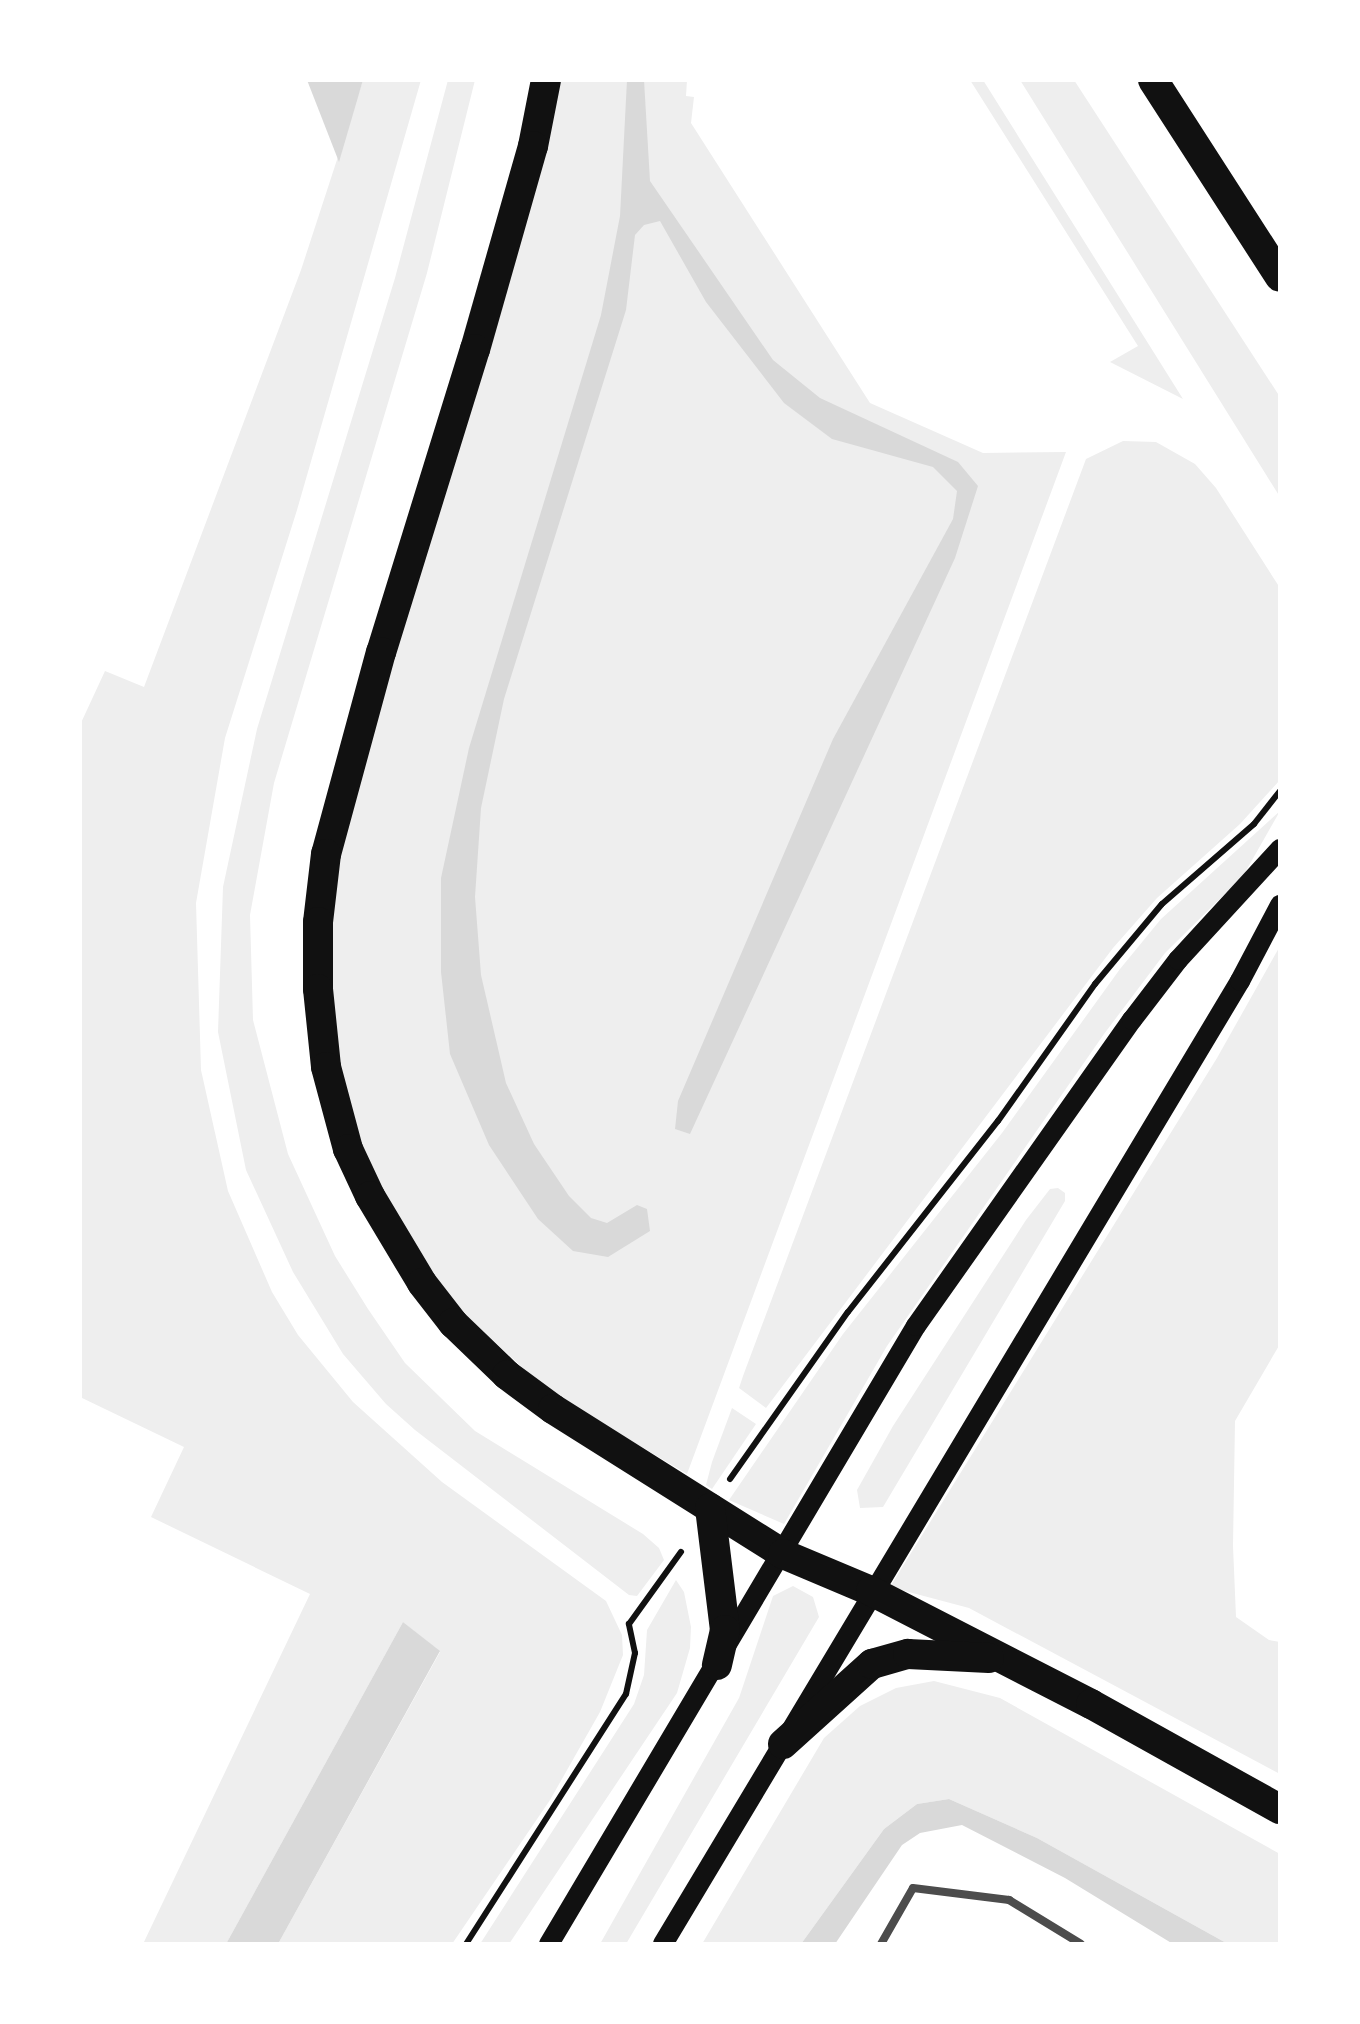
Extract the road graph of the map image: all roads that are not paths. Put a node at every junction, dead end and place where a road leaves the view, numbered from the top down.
1 (546, 80) edge
2 (1153, 80) edge
3 (1280, 277) edge
4 (1280, 849) edge
5 (1280, 905) edge
6 (710, 1508) junction
7 (783, 1554) junction
8 (871, 1591) junction
9 (1002, 1658) junction
10 (717, 1665) junction
11 (783, 1744) junction
12 (1280, 1809) edge
13 (549, 1944) edge
14 (663, 1944) edge
15 (881, 1944) edge
16 (1080, 1944) edge

1 - 6 highway
2 - 3 highway
4 - 7 main road
5 - 8 main road
6 - 7 highway
6 - 10 highway
7 - 8 highway
7 - 10 main road
8 - 9 highway
8 - 11 main road
9 - 11 highway
9 - 12 highway
10 - 13 main road
11 - 14 main road
15 - 16 lane

